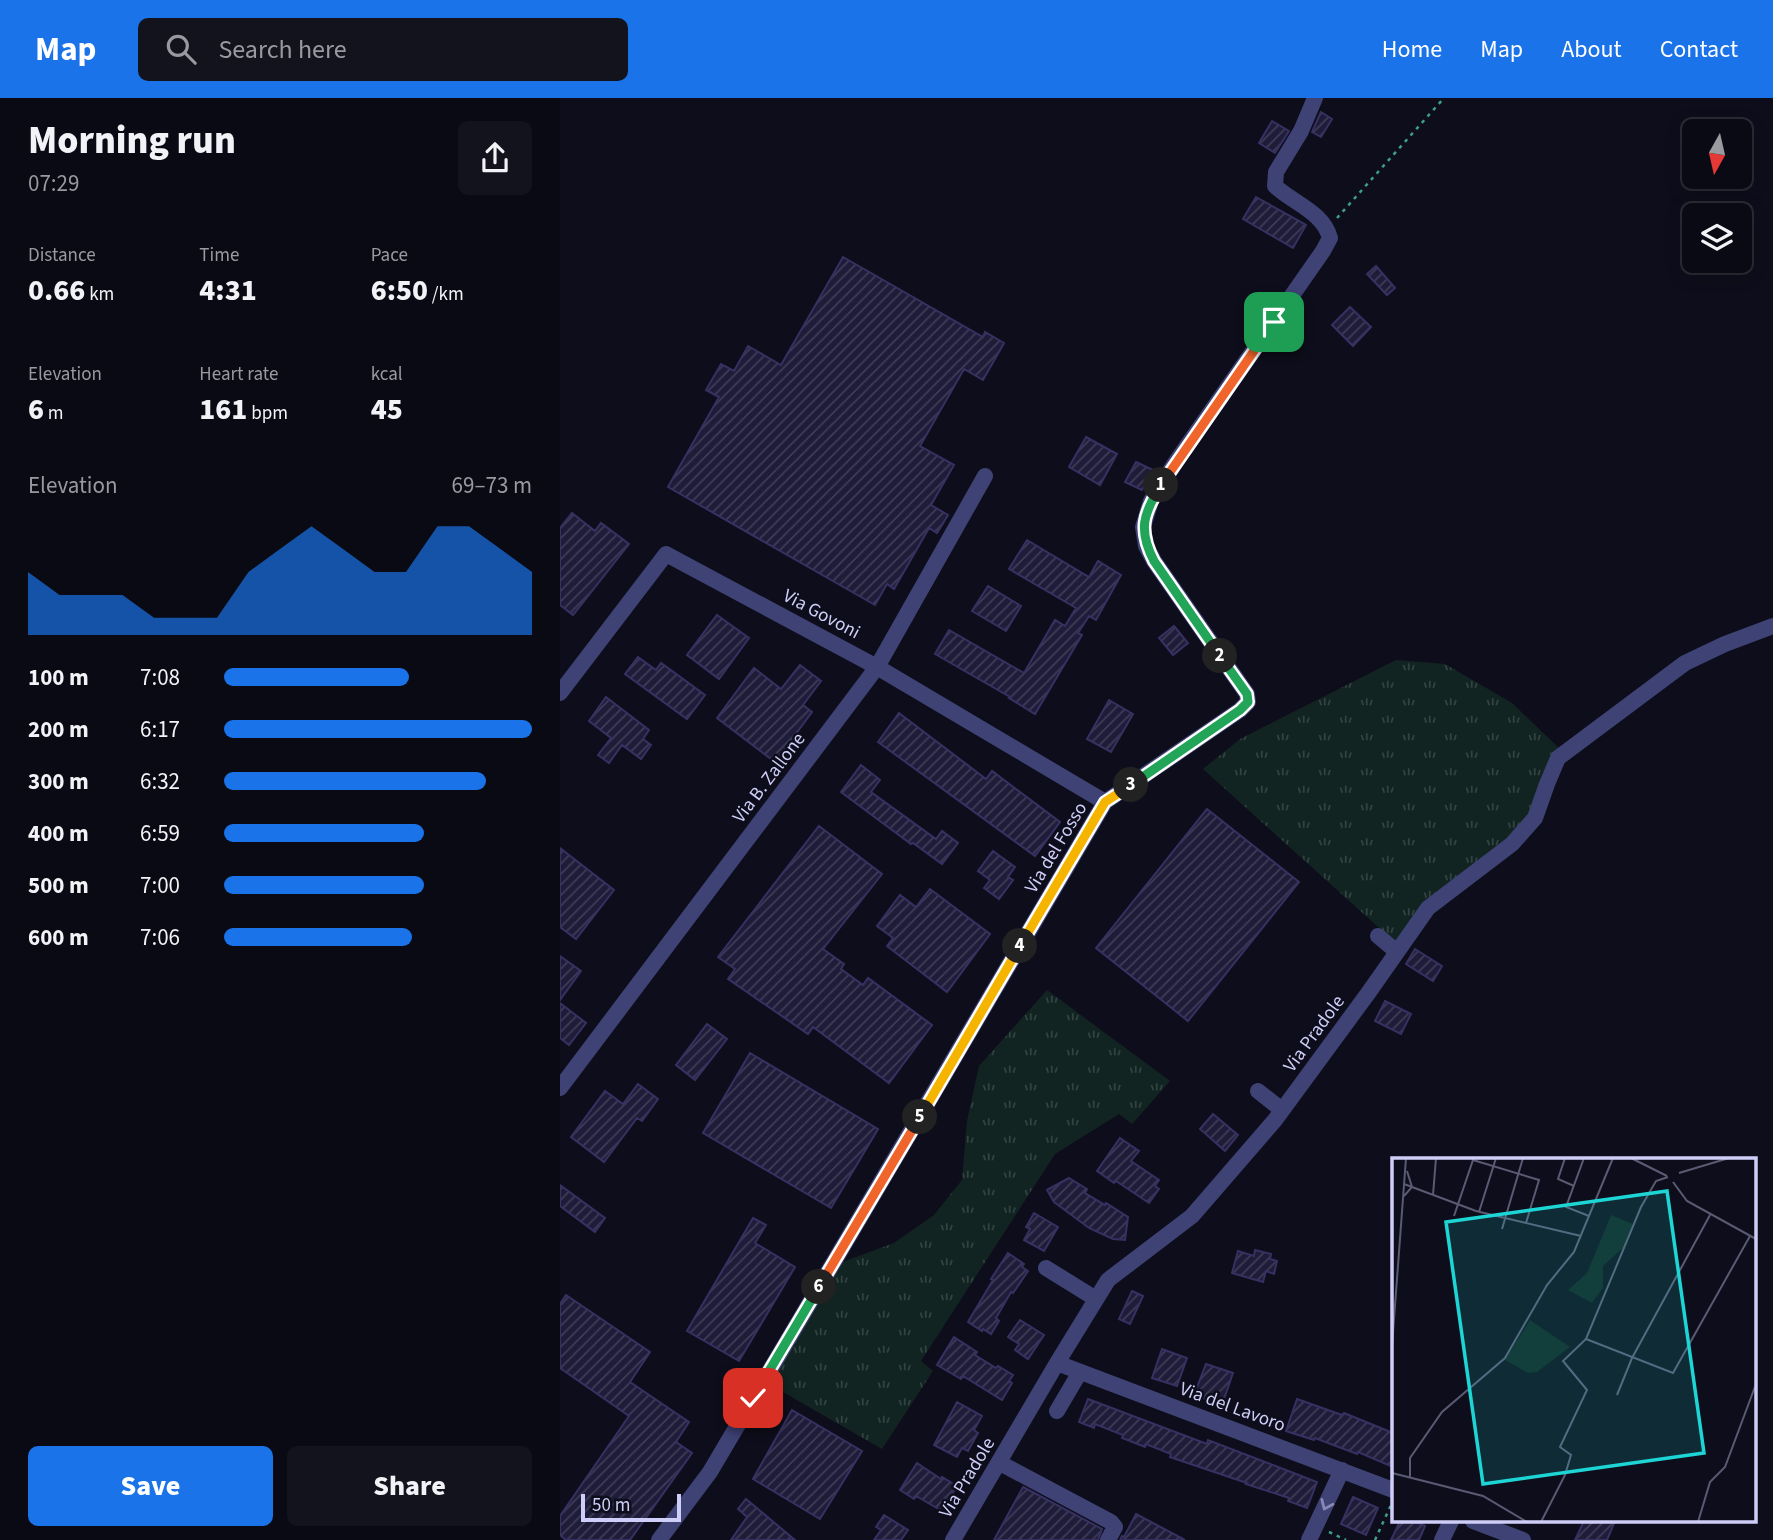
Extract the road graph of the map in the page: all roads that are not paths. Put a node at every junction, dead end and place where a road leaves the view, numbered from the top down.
1 (1315, 98) edge
2 (985, 476) dead end
3 (1773, 626) edge
4 (877, 667) junction
5 (560, 693) edge
6 (1105, 802) junction
7 (1378, 936) dead end
8 (1397, 951) junction
9 (560, 1088) edge
10 (1258, 1091) dead end
11 (1282, 1110) junction
12 (1046, 1268) dead end
13 (1096, 1299) junction
14 (1057, 1363) junction
15 (1080, 1371) junction
16 (1057, 1411) dead end
17 (1000, 1463) junction
18 (1342, 1470) junction
19 (1392, 1490) edge
20 (1451, 1522) edge
21 (1476, 1522) edge
22 (1313, 1533) edge
23 (659, 1540) edge
24 (953, 1540) edge
25 (1108, 1540) edge
26 (1442, 1540) edge
27 (1523, 1540) edge

1 - 6 street, Via del Fosso
2 - 4 street, Via B. Zallone
3 - 8 street, Via Pradole
4 - 5 street, Via Govoni
4 - 6 street, Via Govoni
4 - 9 street, Via B. Zallone
6 - 23 street, Via del Fosso
7 - 8 street
8 - 11 street, Via Pradole
10 - 11 street
11 - 13 street, Via Pradole
12 - 13 street
13 - 14 street, Via Pradole
14 - 15 street, Via del Lavoro
14 - 17 street, Via Pradole
15 - 16 street
15 - 18 street, Via del Lavoro
17 - 24 street, Via Pradole
17 - 25 street
18 - 19 street, Via del Lavoro
18 -> 22 street
20 - 26 street
21 - 27 street

